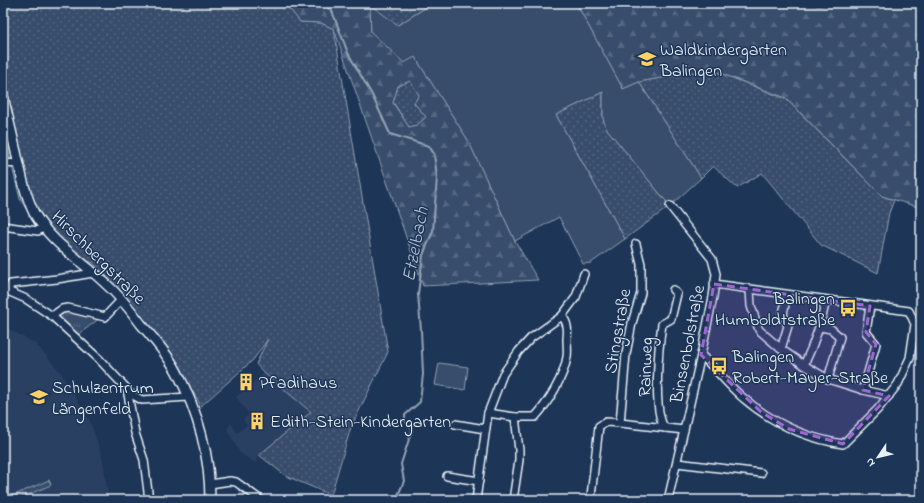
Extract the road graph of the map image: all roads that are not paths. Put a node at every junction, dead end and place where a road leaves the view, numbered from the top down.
1 (3, 96) edge
2 (3, 163) edge
3 (18, 164) junction
4 (670, 206) dead end
5 (3, 226) edge
6 (44, 227) junction
7 (636, 244) dead end
8 (94, 273) junction
9 (584, 274) dead end
10 (714, 284) junction
11 (5, 290) edge
12 (673, 290) dead end
13 (750, 290) junction
14 (787, 295) junction
15 (122, 299) junction
16 (826, 300) junction
17 (870, 306) junction
18 (52, 316) junction
19 (562, 316) junction
20 (821, 327) junction
21 (781, 349) junction
22 (701, 355) junction
23 (804, 365) junction
24 (828, 379) junction
25 (863, 390) junction
26 (129, 393) junction
27 (889, 396) junction
28 (188, 397) junction
29 (488, 413) junction
30 (515, 417) junction
31 (620, 423) junction
32 (455, 424) dead end
33 (665, 428) junction
34 (485, 429) junction
35 (684, 430) junction
36 (677, 463) junction
37 (761, 473) dead end
38 (447, 476) dead end
39 (479, 481) junction
40 (210, 484) junction
41 (149, 500) edge
42 (210, 500) edge
43 (261, 500) edge
44 (476, 500) edge
45 (513, 500) edge
46 (587, 500) edge
47 (668, 500) edge

1 - 3 street, Hirschbergstraße
2 - 3 street
3 - 6 street, Hirschbergstraße
4 - 10 street, Binsenbolstraße
5 - 6 street
6 - 8 street, Hirschbergstraße
7 - 31 street, Stingstraße
8 - 11 street
8 - 15 street, Hirschbergstraße
9 - 19 street
10 - 13 street
10 - 22 street, Binsenbolstraße
11 - 18 street
12 - 33 street, Rainweg
13 - 14 street
13 - 21 street
14 - 16 street
14 - 21 street
15 - 18 street
15 - 28 street, Hirschbergstraße
16 - 17 street
16 - 20 street
17 - 25 street
17 - 27 street
18 - 26 street
19 - 29 street
19 - 30 street
20 - 23 street
20 - 24 street
21 - 23 street
22 - 27 street
22 - 35 street, Binsenbolstraße
23 - 24 street
24 - 25 street
25 - 27 street
26 - 28 street
26 - 41 street
28 - 40 street, Hirschbergstraße
29 - 30 street
29 - 34 street
30 - 45 street
31 - 33 street
31 - 46 street
32 - 34 street
33 - 35 street
34 - 39 street
35 - 36 street, Binsenbolstraße
36 - 37 street
36 - 47 street, Binsenbolstraße
38 - 39 street
39 - 44 street
40 - 42 street, Hirschbergstraße
40 - 43 street

